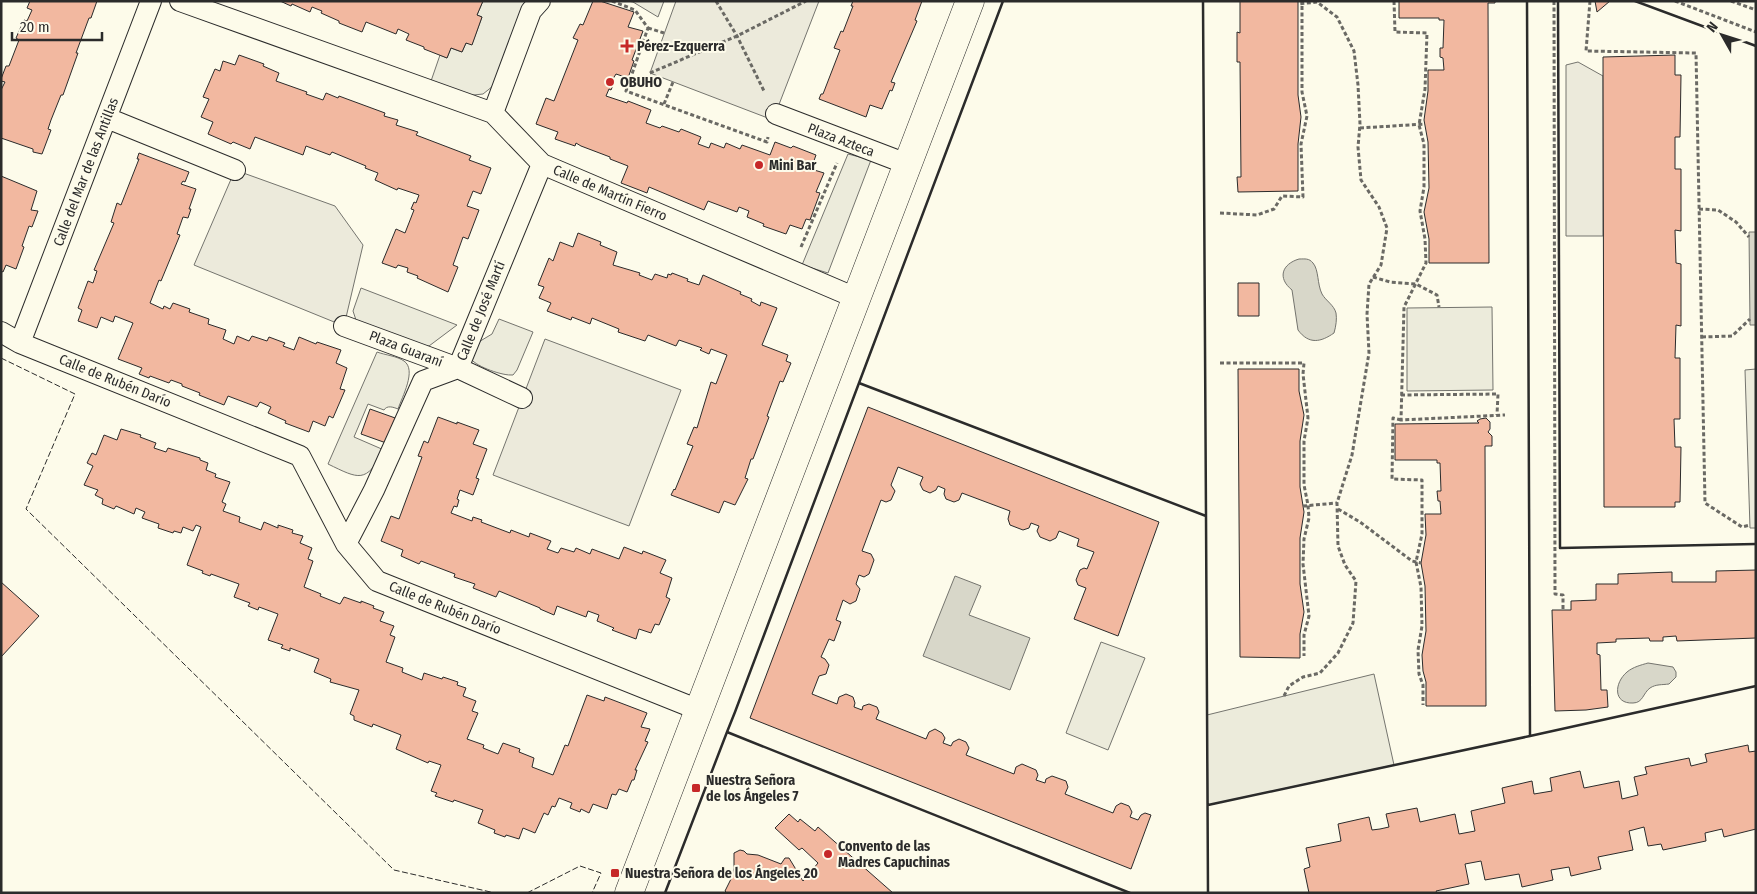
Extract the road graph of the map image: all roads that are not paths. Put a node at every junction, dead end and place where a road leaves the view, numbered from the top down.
1 (151, 1) edge
2 (180, 1) edge
3 (540, 1) edge
4 (970, 1) edge
5 (493, 113) junction
6 (107, 118) junction
7 (773, 122) road end
8 (542, 164) junction
9 (907, 164) junction
10 (235, 170) dead end
11 (856, 298) junction
12 (344, 326) dead end
13 (1, 332) edge
14 (20, 343) junction
15 (458, 368) junction
16 (522, 398) dead end
17 (346, 544) junction
18 (699, 710) junction
19 (629, 893) edge

1 - 6 street, Calle del Mar de las Antillas
2 - 5 street, Calle de Martín Fierro
3 - 5 street
4 - 9 street
5 - 8 street, Calle de Martín Fierro
6 - 10 street
6 - 14 street, Calle del Mar de las Antillas
7 - 9 street, Plaza Azteca
8 - 11 street, Calle de Martín Fierro
8 - 15 street, Calle de José Martí
9 - 11 street
11 - 18 street
12 - 15 street, Plaza Guaraní
13 - 14 street, Calle de Rubén Darío
14 - 17 street, Calle de Rubén Darío
15 - 16 street, Plaza Guaraní
15 - 17 street, Calle de José Martí
17 - 18 street, Calle de Rubén Darío
18 - 19 street

